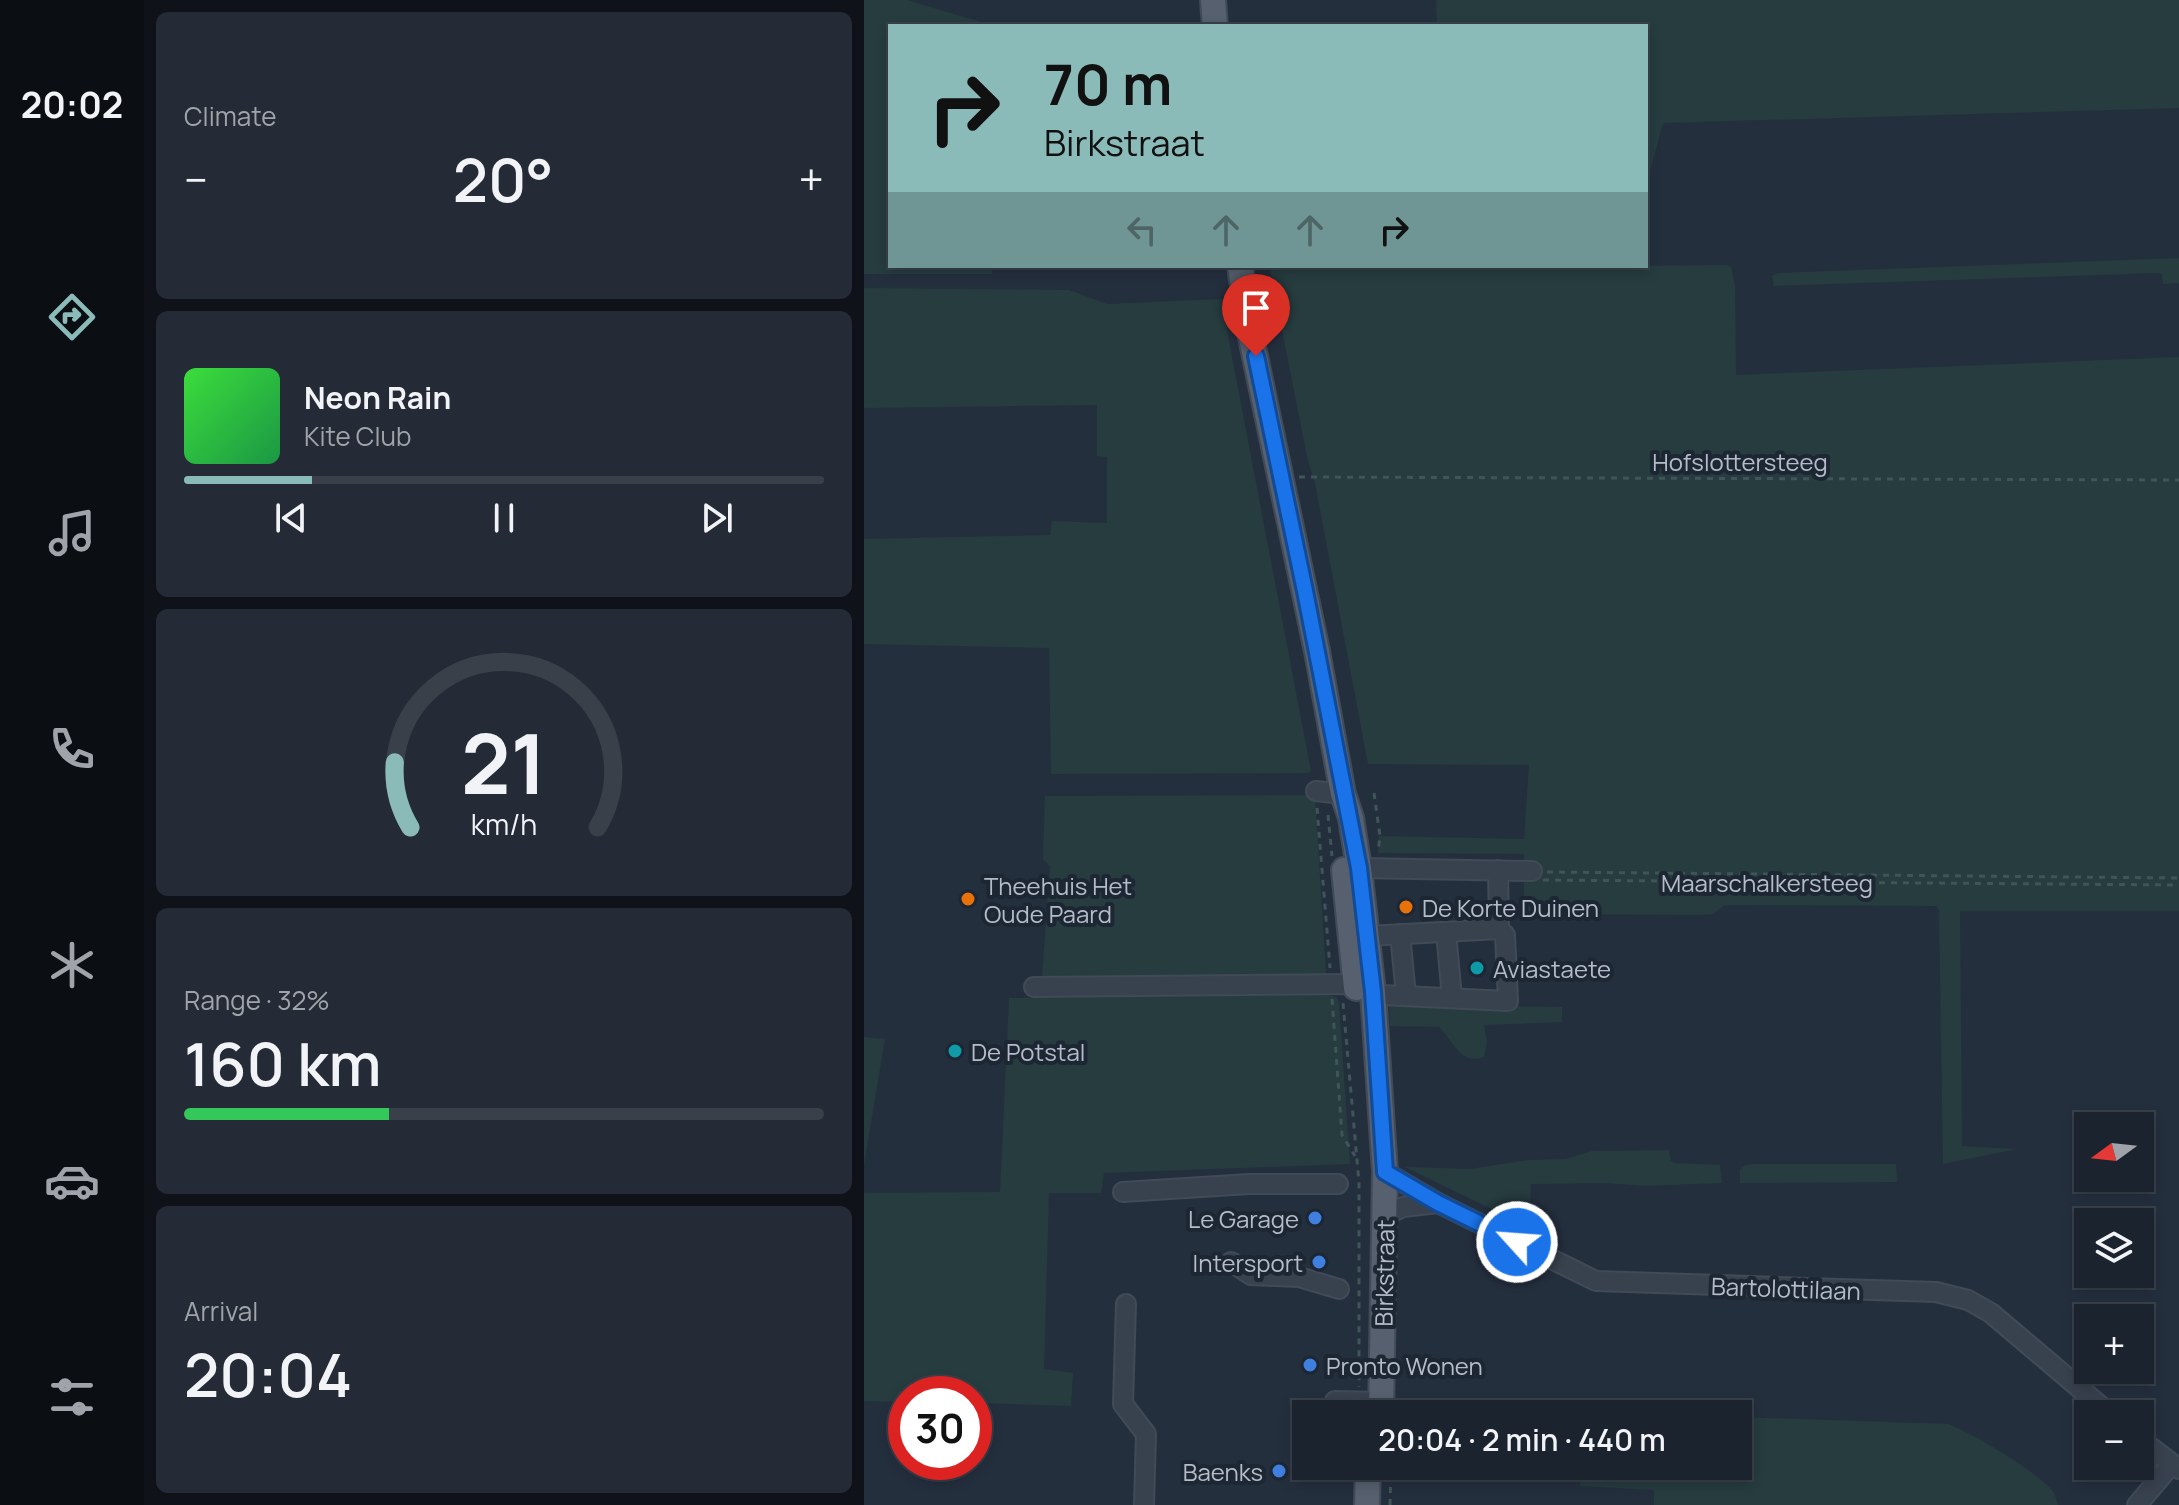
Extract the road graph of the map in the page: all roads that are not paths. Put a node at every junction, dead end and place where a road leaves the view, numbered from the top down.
1 (1213, 0) edge
2 (1215, 24) edge
3 (1240, 268) edge
4 (1316, 791) dead end
5 (1344, 797) junction
6 (1367, 864) junction
7 (1498, 870) junction
8 (1534, 871) road end
9 (1499, 929) junction
10 (1446, 932) junction
11 (1400, 934) junction
12 (1365, 942) junction
13 (1034, 987) dead end
14 (1363, 989) junction
15 (1406, 995) junction
16 (1452, 998) junction
17 (1385, 1172) junction
18 (1338, 1184) dead end
19 (1123, 1192) dead end
20 (1438, 1203) junction
21 (1385, 1216) junction
22 (1231, 1262) dead end
23 (1339, 1289) dead end
24 (1126, 1304) dead end
25 (1373, 1400) edge
26 (1373, 1400) edge
27 (2094, 1400) edge
28 (2154, 1450) edge
29 (2175, 1467) edge
30 (1368, 1480) edge
31 (1372, 1480) edge
32 (1144, 1505) edge
33 (1367, 1505) edge
34 (1379, 1505) edge
35 (2137, 1505) edge

1 - 2 main road
3 - 5 main road, Birkstraat
4 - 5 street
5 - 6 main road, Birkstraat
5 - 12 main road, Birkstraat
6 - 7 street
6 - 12 main road, Birkstraat
7 - 8 street
7 - 9 street
9 - 10 street
9 - 16 street
10 - 11 street
10 - 16 street
11 - 12 street
11 - 15 street
12 - 14 main road, Birkstraat
13 - 14 street
14 - 15 street
14 - 17 main road, Birkstraat
14 - 25 main road, Birkstraat
15 - 16 street
17 - 20 street, Bartolottilaan
17 - 21 main road, Birkstraat
18 - 19 street
20 - 21 street
20 - 27 street, Bartolottilaan
21 - 26 main road, Birkstraat
22 - 23 street
24 - 32 street
28 - 29 street
29 - 35 street
30 - 33 main road
31 - 34 main road

